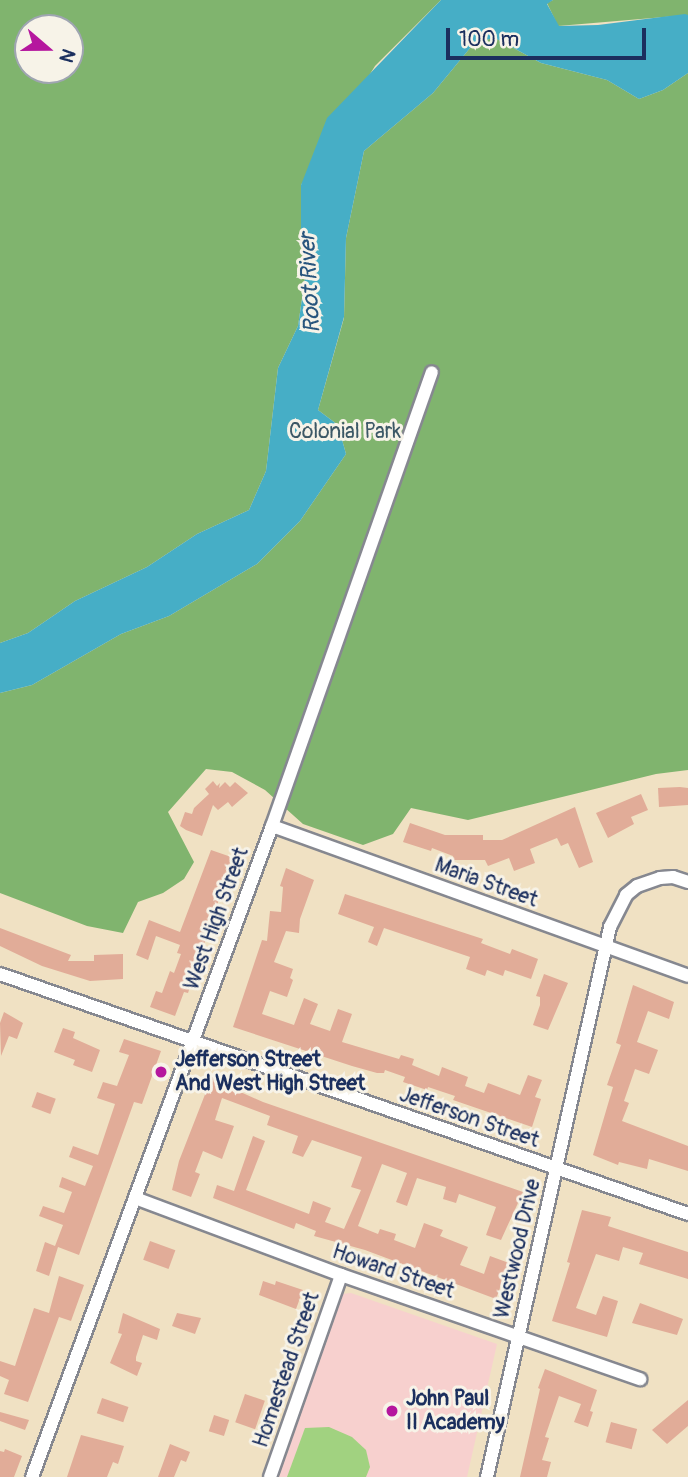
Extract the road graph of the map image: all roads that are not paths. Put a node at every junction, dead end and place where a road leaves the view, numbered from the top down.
1 (432, 372) dead end
2 (272, 826) junction
3 (688, 882) edge
4 (605, 947) junction
5 (0, 974) edge
6 (688, 976) edge
7 (192, 1042) junction
8 (556, 1169) junction
9 (135, 1198) junction
10 (688, 1214) edge
11 (341, 1275) junction
12 (518, 1336) junction
13 (640, 1379) dead end
14 (32, 1477) edge
15 (270, 1477) edge
16 (487, 1477) edge

1 - 2 street, West High Street
2 - 4 street, Maria Street
2 - 7 street, West High Street
3 - 4 street, Westwood Drive
4 - 6 street, Maria Street
4 - 8 street, Westwood Drive
5 - 7 street, Jefferson Street
7 - 8 street, Jefferson Street
7 - 9 street, West High Street
8 - 10 street, Jefferson Street
8 - 12 street, Westwood Drive
9 - 11 street, Howard Street
9 - 14 street, West High Street
11 - 12 street, Howard Street
11 - 15 street, Homestead Street
12 - 13 street, Howard Street
12 - 16 street, Westwood Drive

